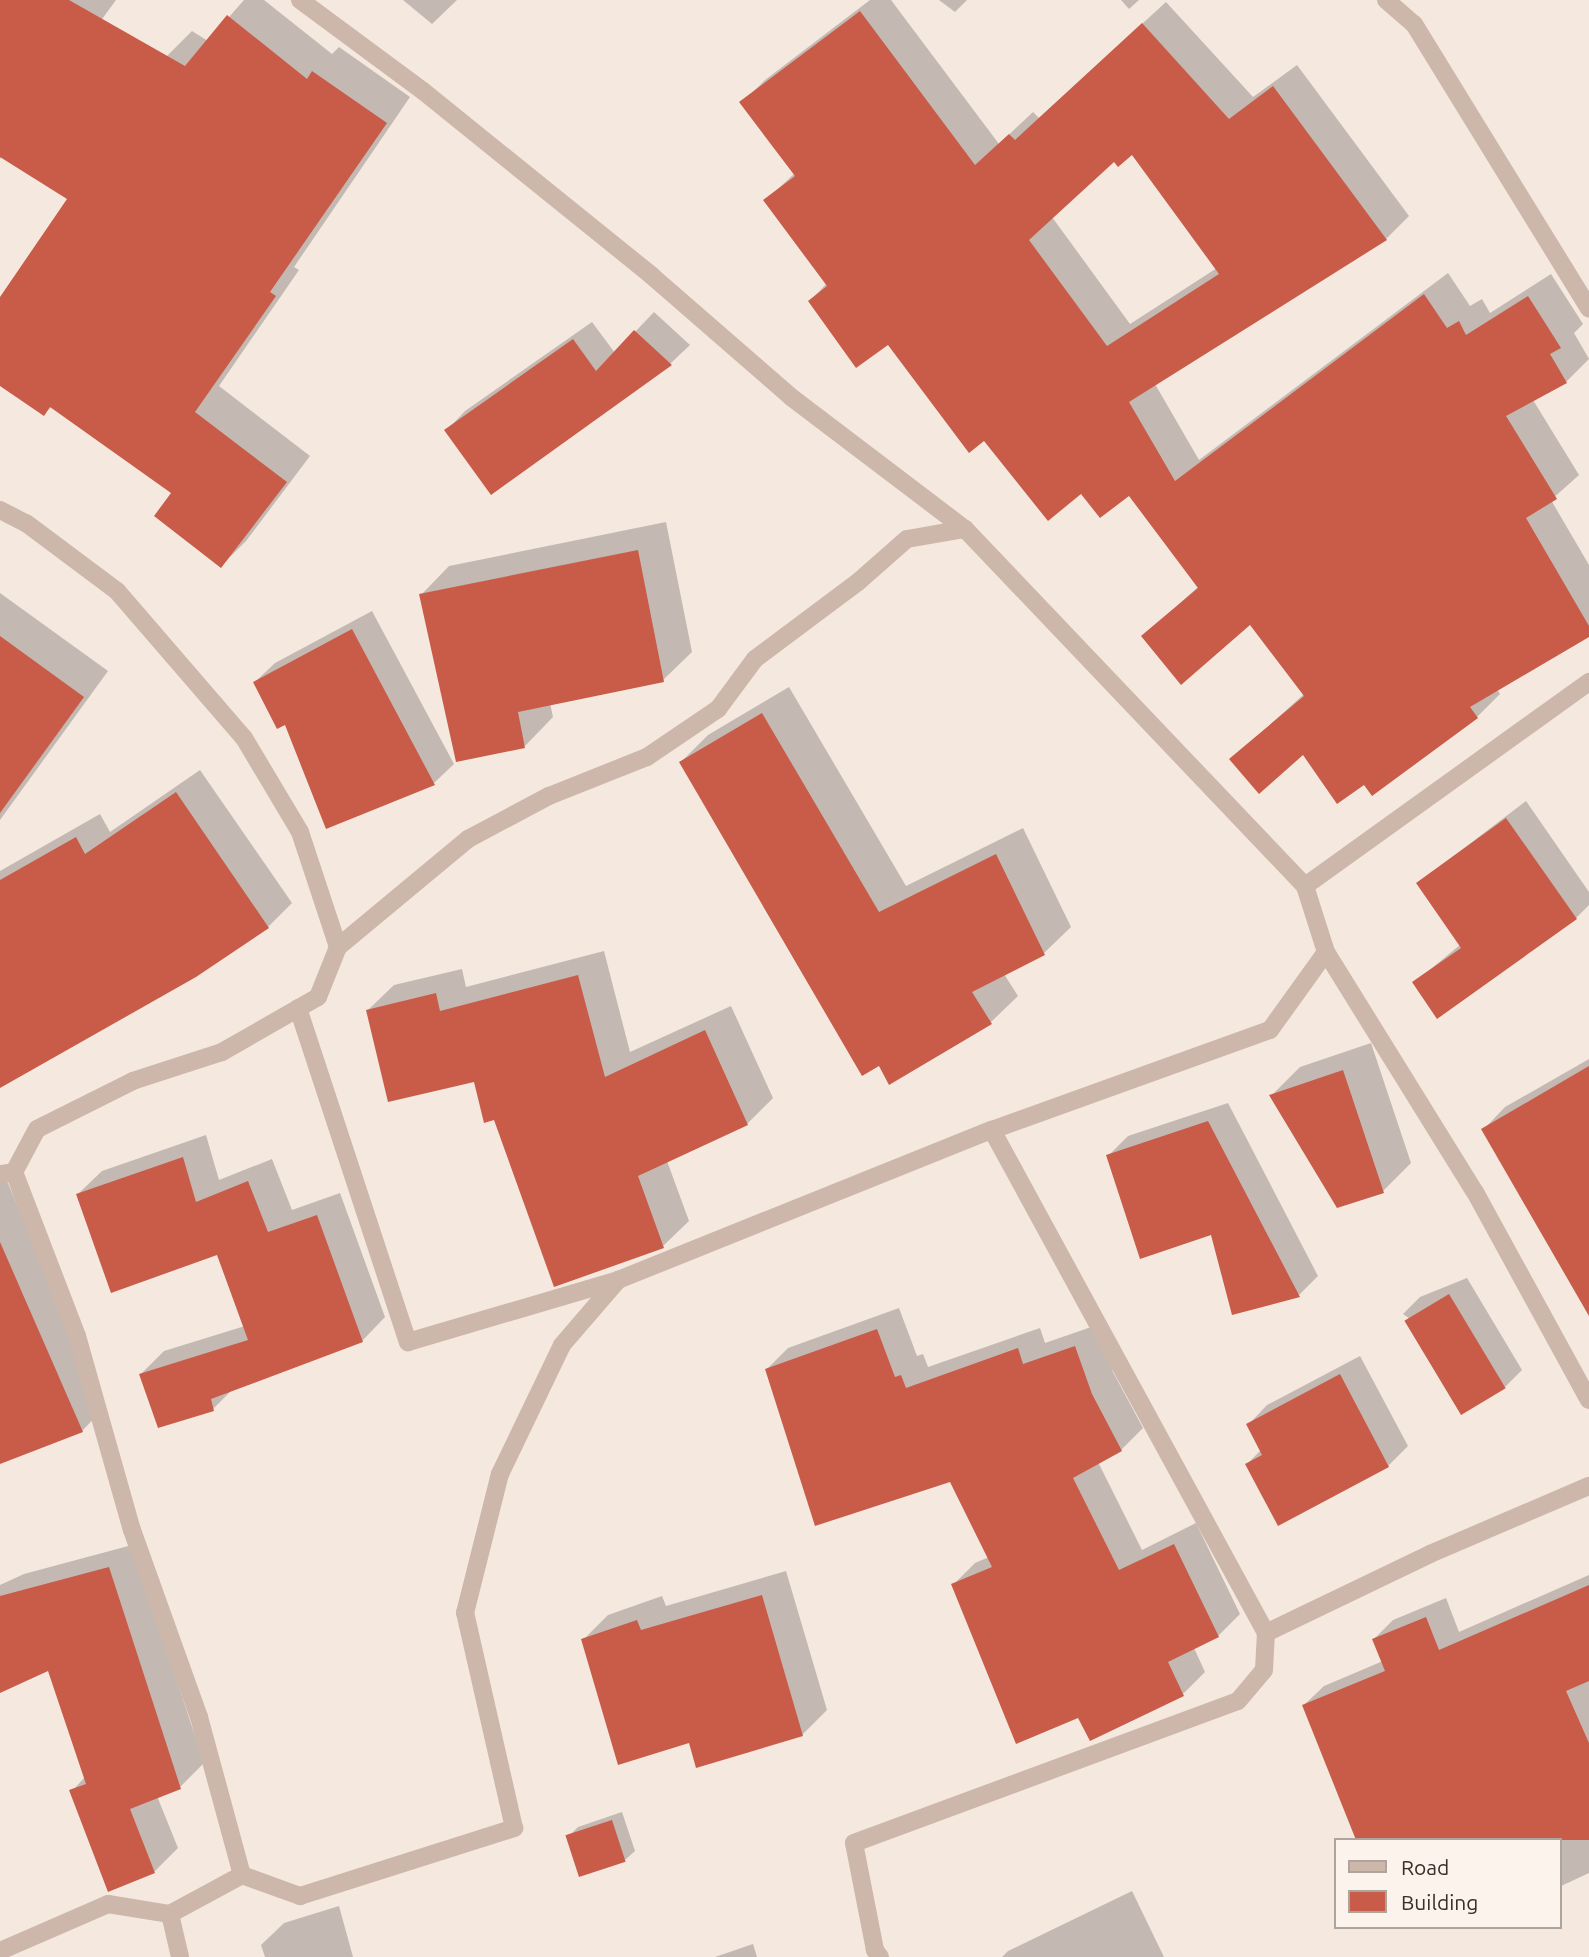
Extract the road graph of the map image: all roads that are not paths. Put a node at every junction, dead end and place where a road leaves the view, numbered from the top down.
1 (300, 0) edge
2 (1386, 0) edge
3 (1589, 309) edge
4 (0, 510) edge
5 (965, 529) junction
6 (1589, 681) edge
7 (1305, 887) junction
8 (338, 947) junction
9 (1326, 952) junction
10 (298, 1008) junction
11 (992, 1130) junction
12 (7, 1173) edge
13 (618, 1280) junction
14 (1589, 1400) edge
15 (1589, 1486) edge
16 (1266, 1633) junction
17 (242, 1875) junction
18 (170, 1914) junction
19 (0, 1951) edge
20 (180, 1957) edge
21 (880, 1957) edge

1 - 5 street
2 - 3 street
4 - 8 street
5 - 7 street
5 - 8 street
6 - 7 street
7 - 9 street
8 - 10 street
9 - 11 street
9 - 14 street
10 - 12 street
10 - 13 street
11 - 13 street
11 - 16 street
12 - 17 street
13 - 17 street
15 - 16 street
16 - 21 street
17 - 18 street
18 - 19 street
18 - 20 street

